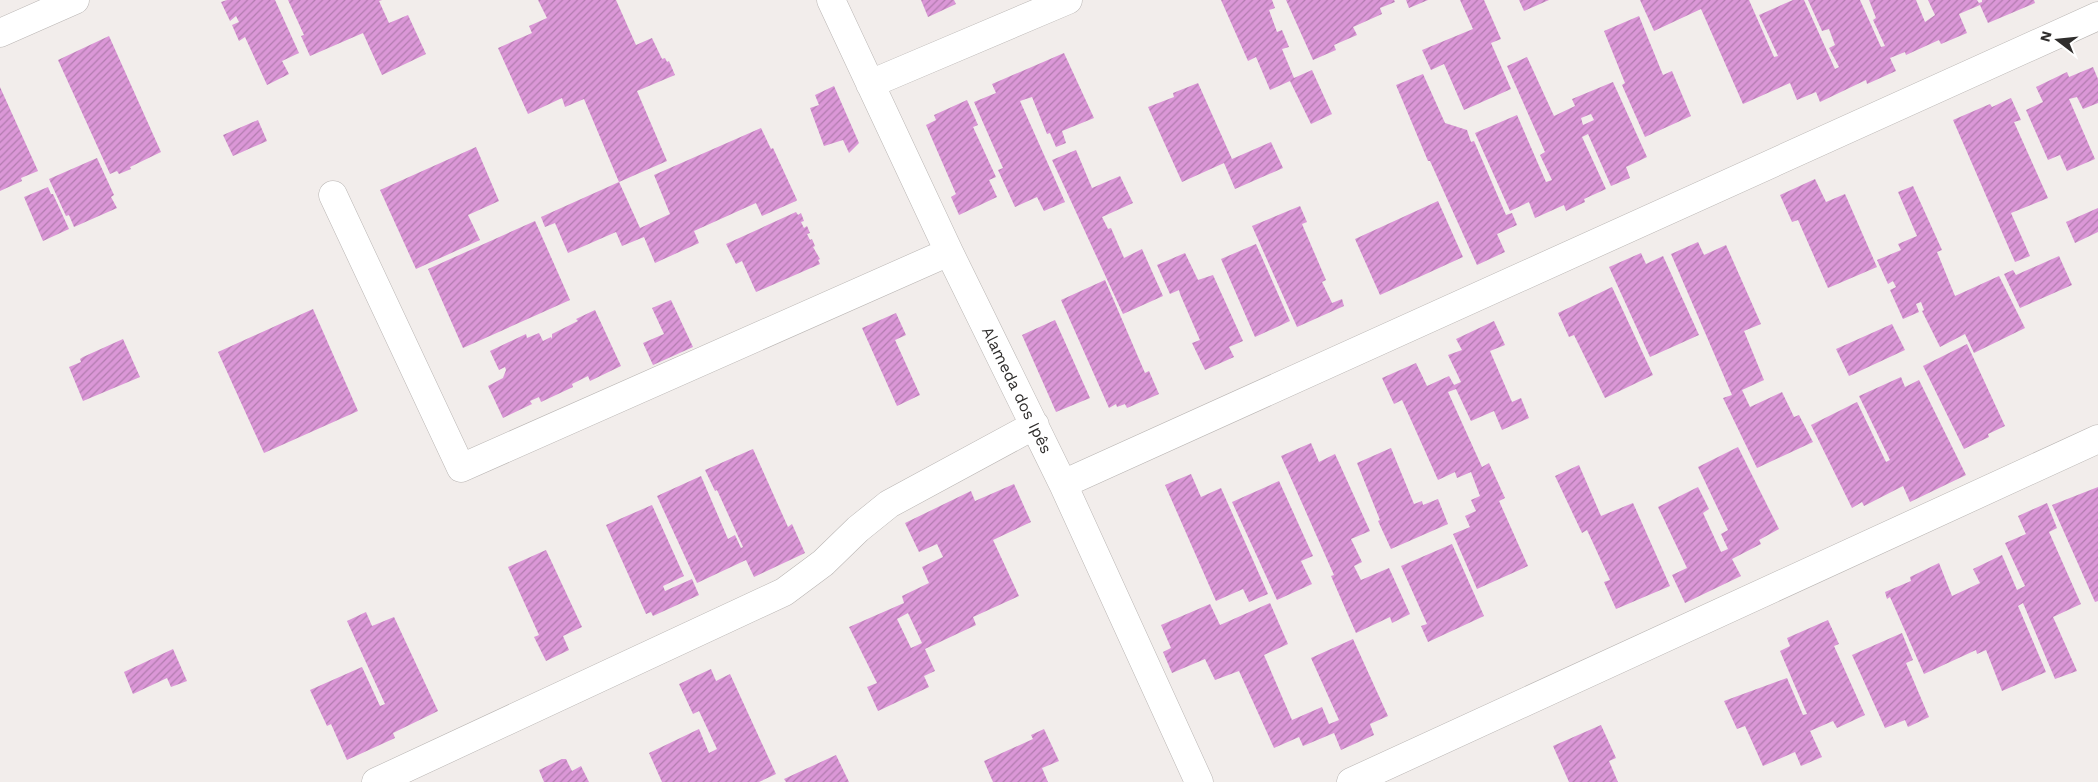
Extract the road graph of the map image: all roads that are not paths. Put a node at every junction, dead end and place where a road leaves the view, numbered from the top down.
1 (75, 0) edge
2 (831, 0) edge
3 (1068, 0) edge
4 (2098, 16) edge
5 (0, 33) edge
6 (870, 84) junction
7 (333, 195) dead end
8 (949, 252) junction
9 (1035, 425) junction
10 (2098, 439) edge
11 (1063, 484) junction
12 (376, 782) edge
13 (1199, 782) edge
14 (1351, 782) edge

1 - 5 street
2 - 6 street, Alameda dos Ipês
3 - 6 street
4 - 11 street
6 - 8 street, Alameda dos Ipês
7 - 8 street
8 - 9 street, Alameda dos Ipês
9 - 11 street, Alameda dos Ipês
9 - 12 street
10 - 14 street
11 - 13 street, Alameda dos Ipês

